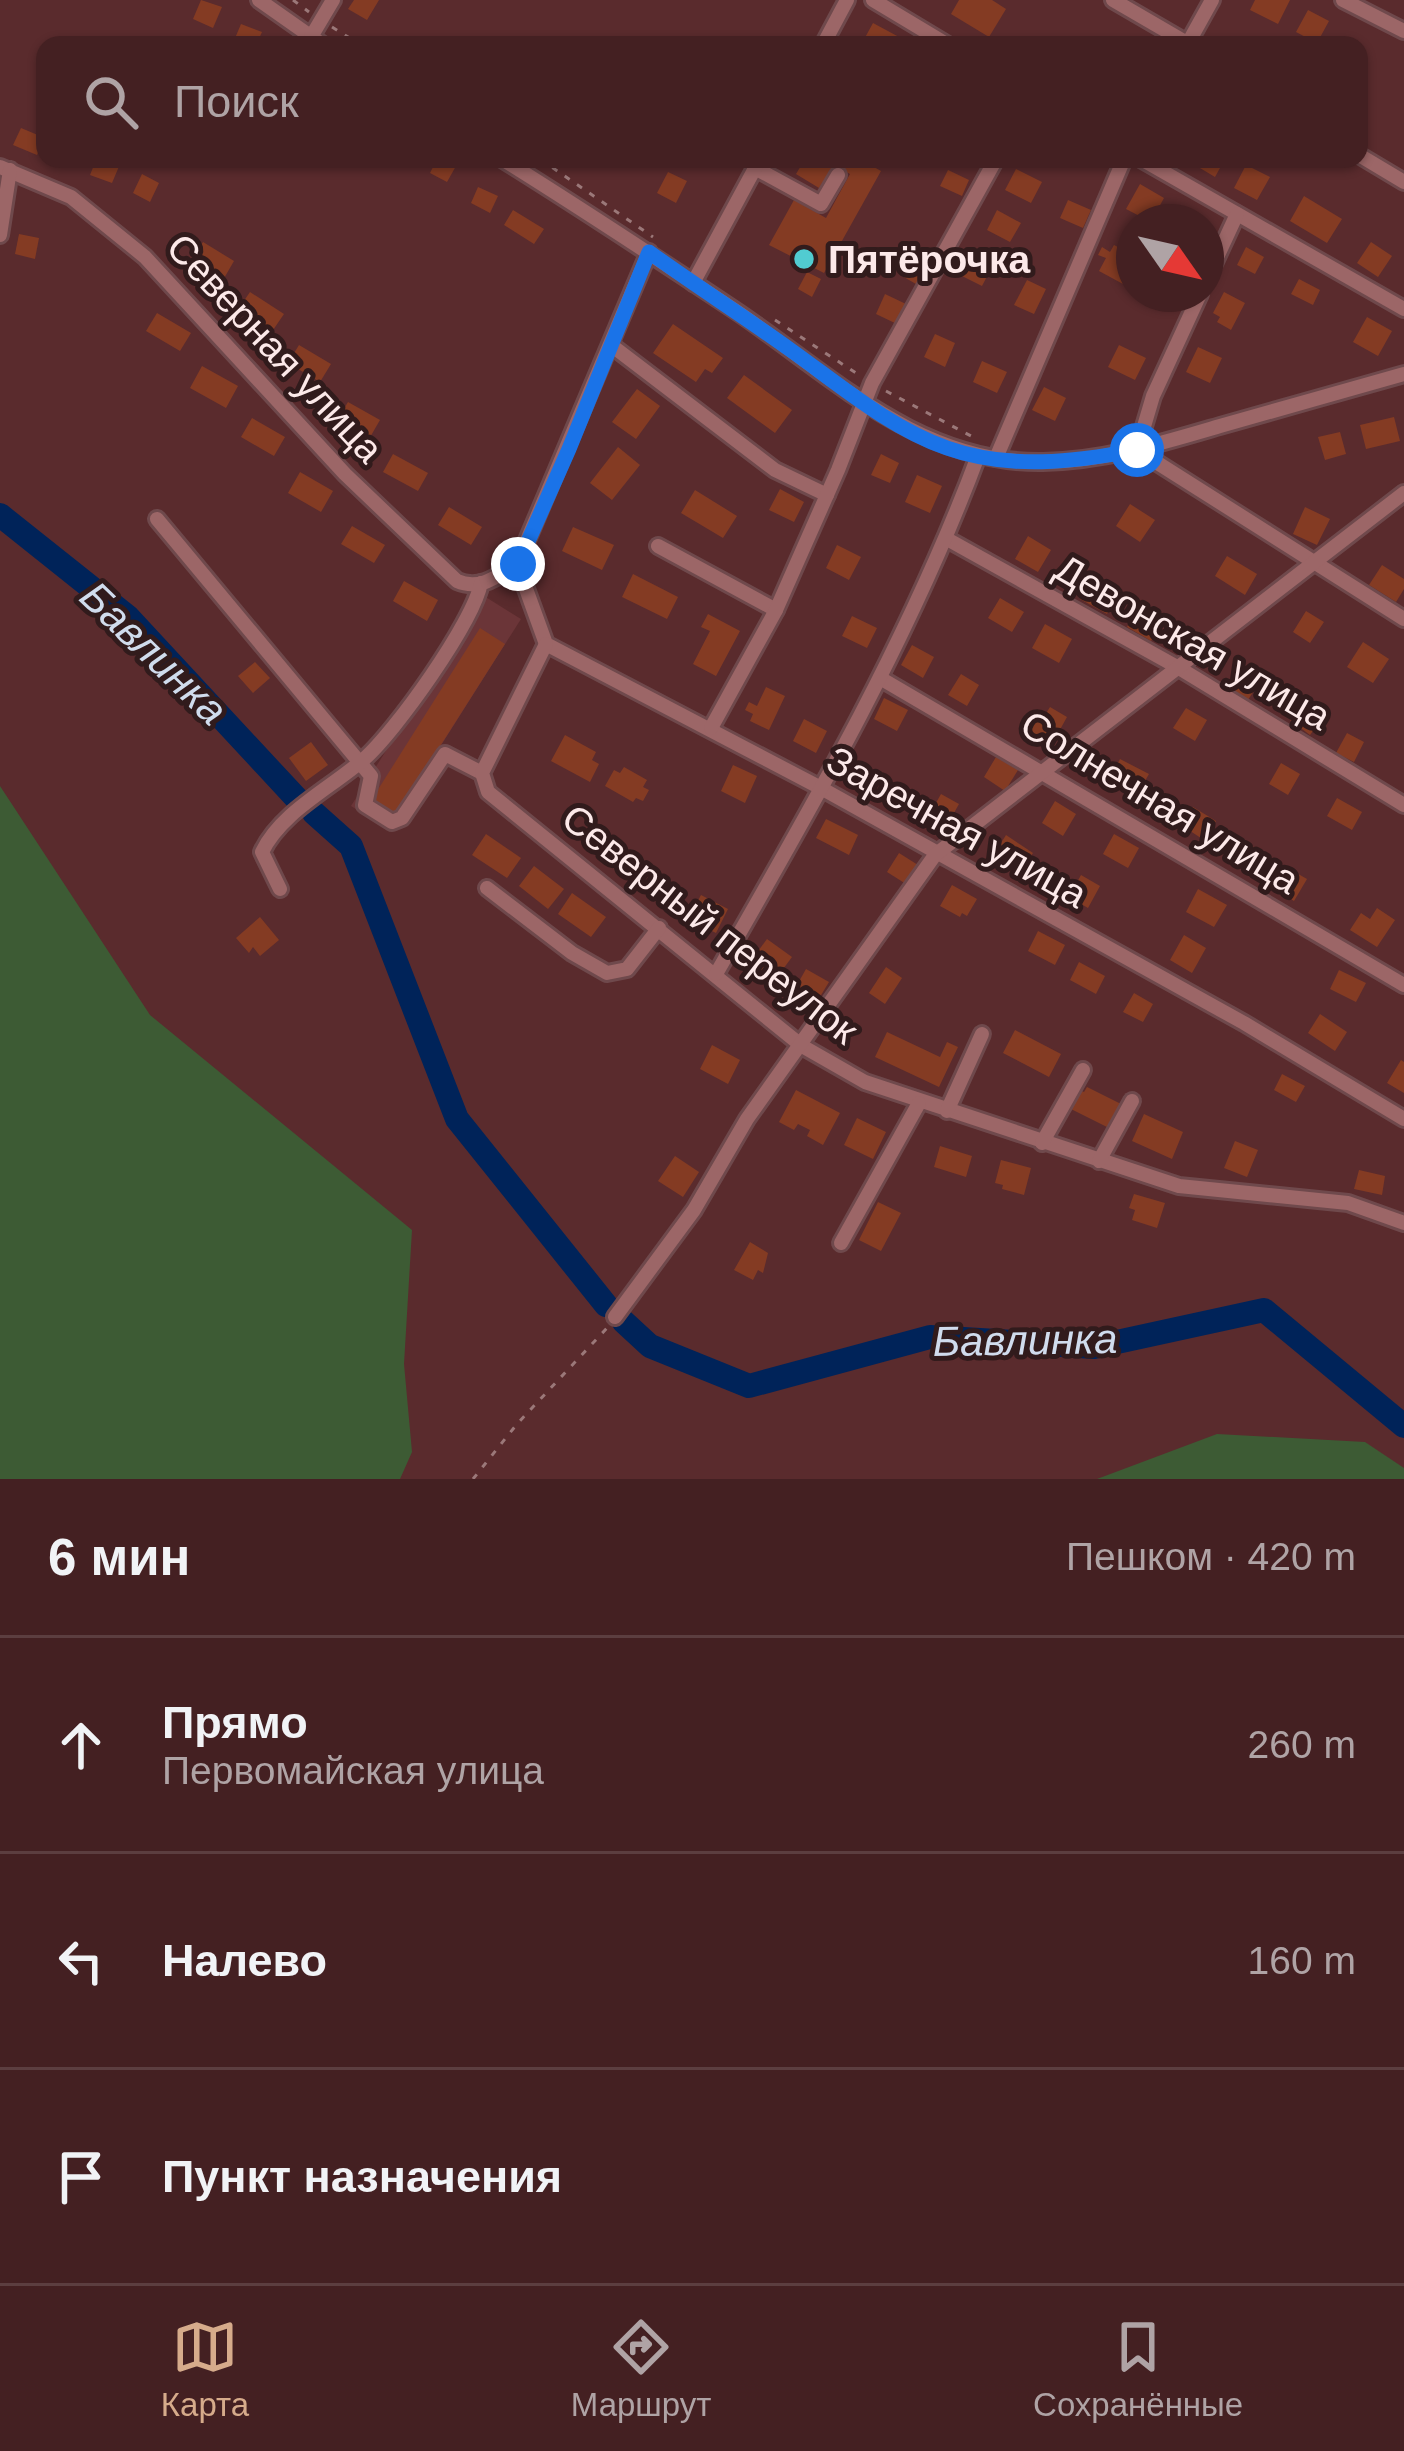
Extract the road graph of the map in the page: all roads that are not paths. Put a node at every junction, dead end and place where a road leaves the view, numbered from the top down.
1 (259, 0) edge
2 (333, 0) edge
3 (847, 0) edge
4 (873, 0) edge
5 (1113, 0) edge
6 (1212, 0) edge
7 (1343, 0) edge
8 (1404, 31) edge
9 (310, 36) edge
10 (319, 36) edge
11 (828, 36) edge
12 (933, 36) edge
13 (1174, 36) edge
14 (1192, 36) edge
15 (1368, 160) edge
16 (518, 168) edge
17 (756, 168) edge
18 (764, 168) edge
19 (991, 168) edge
20 (1120, 168) edge
21 (1157, 168) edge
22 (5, 169) edge
23 (838, 175) dead end
24 (1404, 182) edge
25 (1238, 214) junction
26 (0, 236) edge
27 (1224, 243) edge
28 (651, 245) junction
29 (692, 283) junction
30 (1404, 309) edge
31 (1192, 312) edge
32 (611, 345) junction
33 (1404, 374) edge
34 (863, 402) junction
35 (1137, 450) junction
36 (998, 454) junction
37 (978, 456) junction
38 (1404, 493) edge
39 (826, 495) junction
40 (157, 519) dead end
41 (947, 539) junction
42 (658, 546) dead end
43 (1311, 563) junction
44 (518, 564) junction
45 (485, 582) junction
46 (776, 610) junction
47 (1404, 619) edge
48 (546, 644) junction
49 (1179, 668) junction
50 (880, 678) junction
51 (711, 728) junction
52 (359, 763) junction
53 (482, 772) junction
54 (1047, 772) junction
55 (820, 787) junction
56 (1404, 805) edge
57 (935, 855) junction
58 (487, 888) dead end
59 (280, 889) dead end
60 (659, 928) junction
61 (716, 974) junction
62 (1404, 985) edge
63 (982, 1034) dead end
64 (802, 1046) junction
65 (1083, 1070) dead end
66 (1132, 1101) dead end
67 (919, 1103) junction
68 (947, 1111) junction
69 (1404, 1119) edge
70 (1042, 1143) junction
71 (1100, 1161) junction
72 (1404, 1223) edge
73 (841, 1244) dead end
74 (615, 1317) road end

1 - 9 street
2 - 10 street
3 - 11 street
4 - 12 street
5 - 13 street
6 - 14 street
7 - 8 street
15 - 24 street
16 - 28 street
17 - 29 street
18 - 23 street
19 - 34 street
20 - 36 street
21 - 25 street
22 - 26 street
22 - 45 street, Северная улица
25 - 27 street
25 - 30 street
28 - 29 street
28 - 32 street
29 - 34 street
31 - 35 street
32 - 39 street
32 - 44 street
33 - 35 street
34 - 37 street
34 - 39 street
35 - 36 street
35 - 43 street
36 - 37 street
37 - 41 street
38 - 43 street
39 - 46 street
40 - 52 street
41 - 49 street, Девонская улица
41 - 50 street
42 - 46 street
43 - 47 street
43 - 49 street
44 - 45 street
44 - 48 street
45 - 52 street
46 - 51 street
48 - 51 street, Заречная улица
48 - 53 street
49 - 54 street
49 - 56 street, Девонская улица
50 - 54 street, Солнечная улица
50 - 55 street
51 - 55 street, Заречная улица
52 - 53 street
52 - 59 street
53 - 60 street, Северный переулок
54 - 57 street
54 - 62 street, Солнечная улица
55 - 57 street, Заречная улица
55 - 61 street
57 - 64 street
57 - 69 street, Заречная улица
58 - 60 street
60 - 61 street, Северный переулок
61 - 64 street, Северный переулок
63 - 68 street
64 - 67 street, Северный переулок
64 - 74 street
65 - 70 street
66 - 71 street
67 - 68 street, Северный переулок
67 - 73 street
68 - 70 street, Северный переулок
70 - 71 street, Северный переулок
71 - 72 street, Северный переулок

